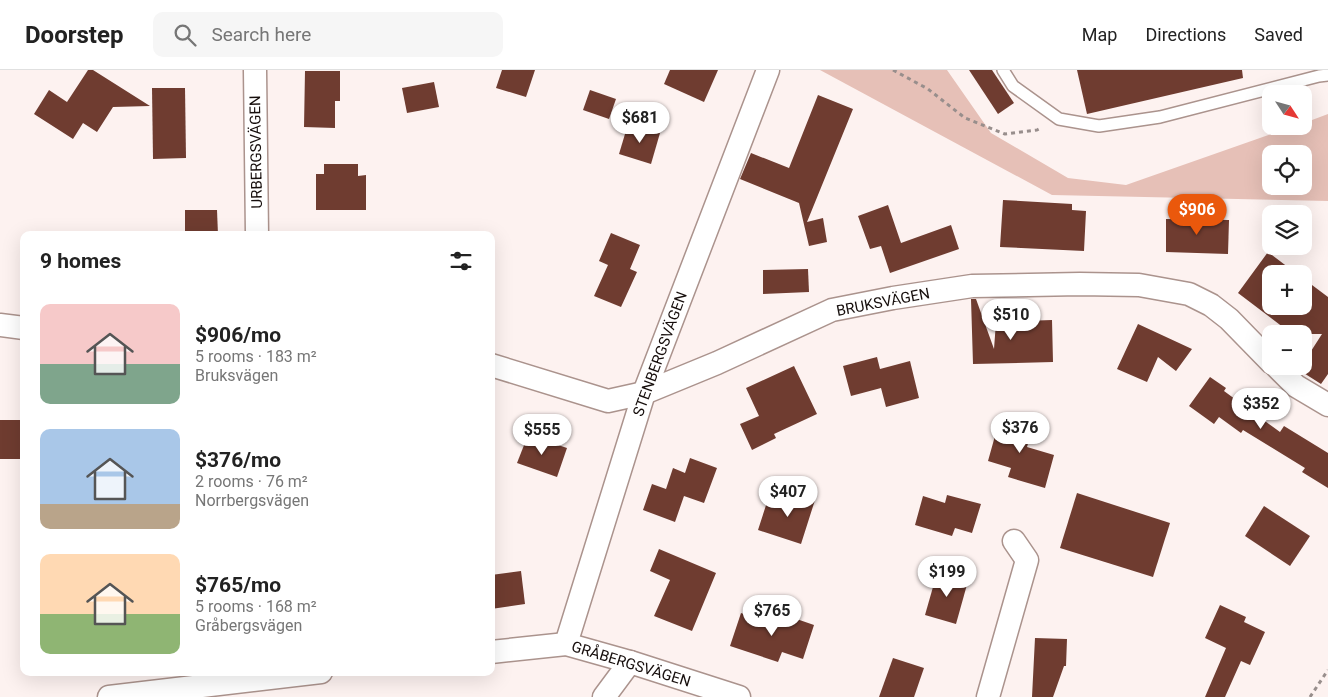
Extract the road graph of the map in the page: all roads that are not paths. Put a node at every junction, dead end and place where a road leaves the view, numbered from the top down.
1 (255, 70) edge
2 (768, 70) edge
3 (1003, 70) edge
4 (1328, 75) edge
5 (257, 231) edge
6 (0, 325) edge
7 (20, 328) edge
8 (1262, 353) edge
9 (495, 365) edge
10 (1285, 375) edge
11 (644, 393) junction
12 (1328, 406) edge
13 (1014, 541) dead end
14 (566, 644) junction
15 (495, 652) edge
16 (630, 662) junction
17 (258, 676) edge
18 (109, 697) edge
19 (604, 697) edge
20 (739, 697) edge
21 (988, 697) edge

1 - 5 street, URBERGSVÄGEN
2 - 11 street, STENBERGSVÄGEN
3 - 4 lane
6 - 7 street
8 - 11 street, BRUKSVÄGEN
9 - 11 street, BRUKSVÄGEN
10 - 12 street
11 - 14 street, STENBERGSVÄGEN
13 - 21 street
14 - 15 street, GRÅBERGSVÄGEN
14 - 16 street, GRÅBERGSVÄGEN
16 - 19 street
16 - 20 street, GRÅBERGSVÄGEN
17 - 18 street

